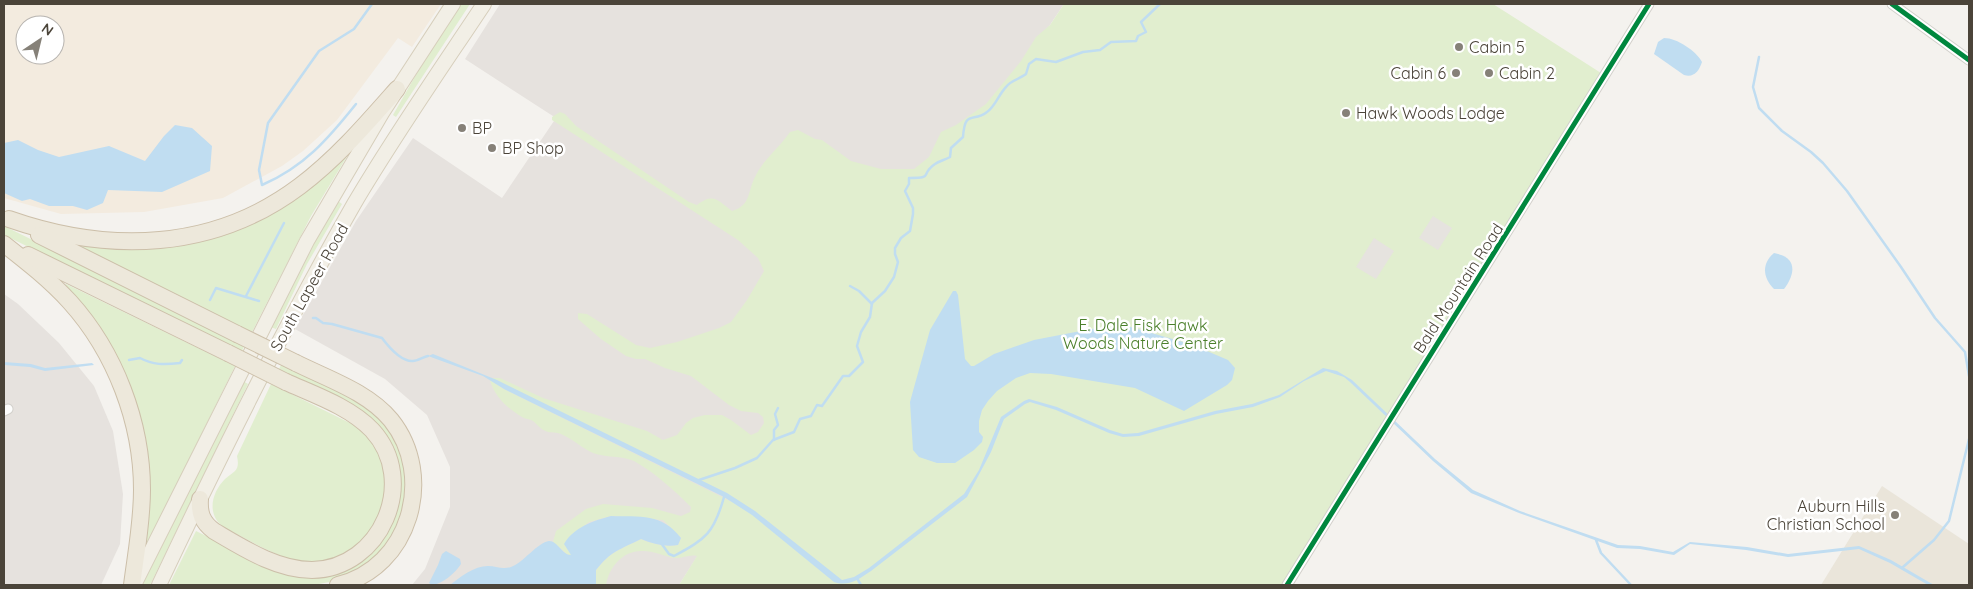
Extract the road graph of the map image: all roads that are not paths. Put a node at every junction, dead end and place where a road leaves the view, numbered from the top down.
1 (453, 4) edge
2 (484, 4) edge
3 (1649, 4) edge
4 (1892, 4) edge
5 (1969, 60) edge
6 (397, 89) junction
7 (340, 183) junction
8 (355, 203) junction
9 (6, 218) edge
10 (4, 244) edge
11 (200, 499) junction
12 (133, 585) edge
13 (159, 585) edge
14 (338, 585) edge
15 (1287, 585) edge

1 - 6 main road, South Lapeer Road
2 - 8 main road, South Lapeer Road
3 - 15 street, Bald Mountain Road
4 - 5 street
6 - 7 main road, South Lapeer Road
6 - 9 highway
7 - 8 main road
7 - 12 main road, South Lapeer Road
8 - 11 main road, South Lapeer Road
9 - 14 highway, bridge
10 - 11 highway, bridge
10 - 12 highway
11 - 13 main road, South Lapeer Road

